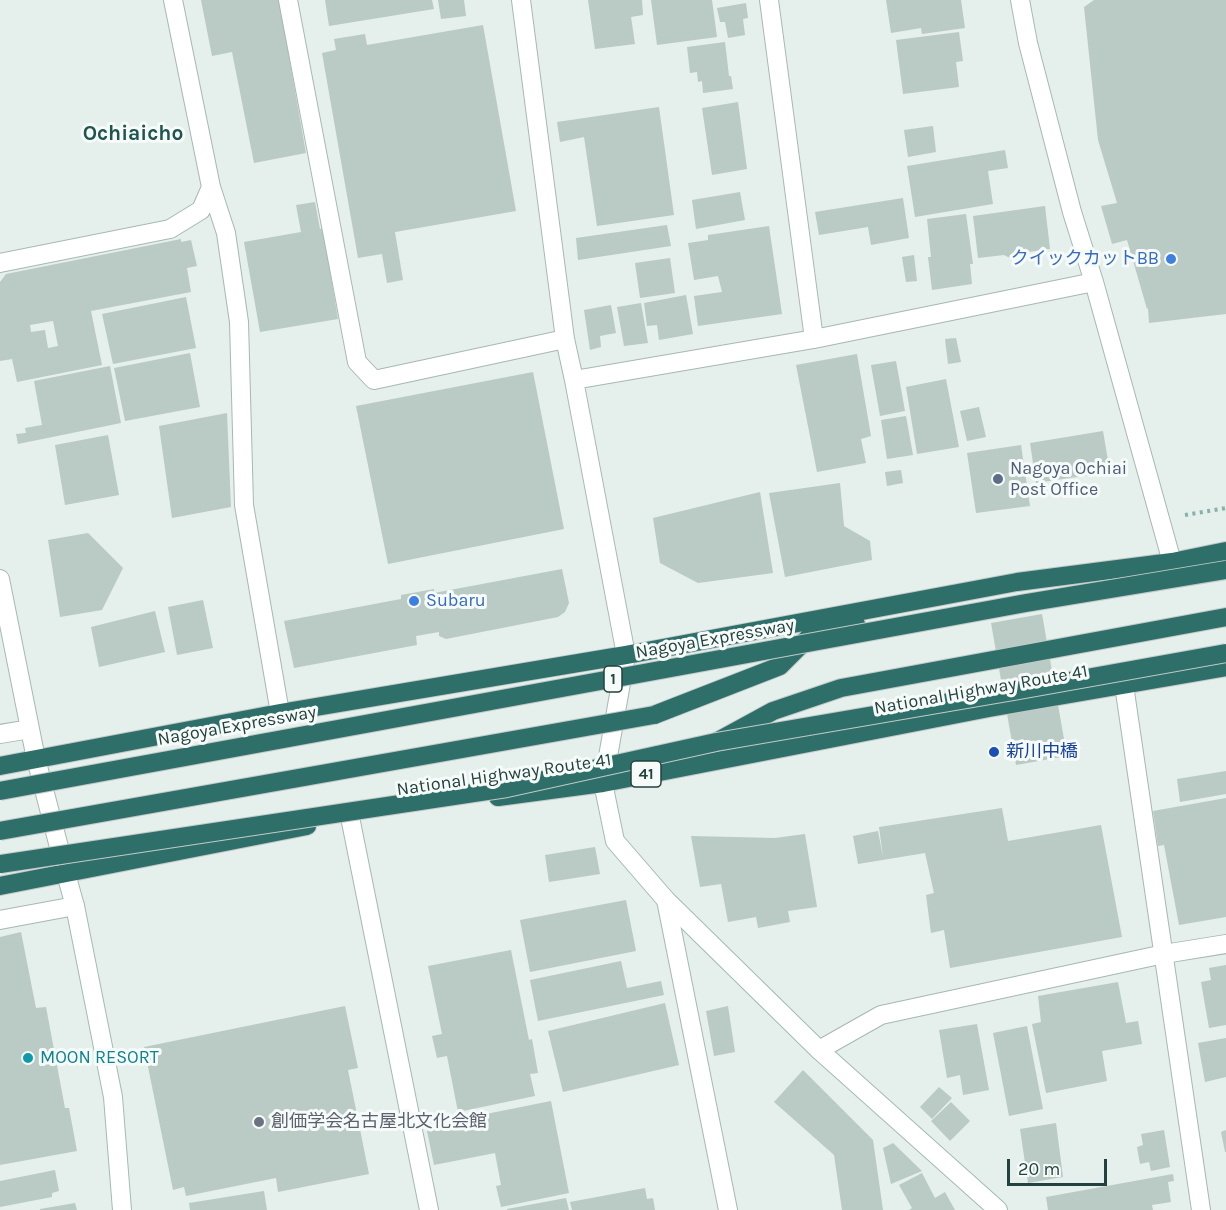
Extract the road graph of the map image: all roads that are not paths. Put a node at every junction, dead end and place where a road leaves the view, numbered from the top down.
1 (173, 0) edge
2 (288, 0) edge
3 (521, 0) edge
4 (769, 0) edge
5 (1020, 0) edge
6 (211, 187) junction
7 (0, 263) edge
8 (1094, 282) junction
9 (565, 339) junction
10 (814, 339) junction
11 (574, 380) junction
12 (1226, 551) edge
13 (1172, 562) junction
14 (1226, 570) edge
15 (0, 579) edge
16 (1017, 582) junction
17 (1226, 617) edge
18 (1226, 653) edge
19 (626, 655) junction
20 (1226, 667) edge
21 (1124, 685) junction
22 (280, 713) junction
23 (30, 729) junction
24 (0, 734) edge
25 (716, 742) junction
26 (36, 759) junction
27 (0, 766) edge
28 (603, 783) junction
29 (0, 791) edge
30 (350, 817) junction
31 (0, 831) edge
32 (0, 864) edge
33 (66, 874) junction
34 (0, 886) edge
35 (666, 900) junction
36 (75, 906) junction
37 (0, 920) edge
38 (1226, 944) edge
39 (1164, 954) junction
40 (819, 1050) junction
41 (122, 1210) edge
42 (429, 1210) edge
43 (728, 1210) edge
44 (998, 1210) edge
45 (1201, 1210) edge

1 - 6 street
2 - 9 street
3 - 9 street
4 - 10 street
5 - 8 street
6 - 7 street
6 - 22 street
8 - 10 street
8 - 13 street
9 - 11 street
10 - 11 street
11 - 19 street
12 - 13 highway
13 - 16 highway
14 - 29 highway, Nagoya Expressway / 1, bridge
15 - 23 street
16 - 19 highway
16 - 31 highway, bridge
17 - 25 highway
18 - 25 highway, bridge
19 - 22 highway
19 - 28 street
20 - 21 highway, National Highway Route 41 / 41
21 - 28 highway, National Highway Route 41 / 41
21 - 39 street
22 - 26 highway
23 - 24 street
23 - 26 street
25 - 32 highway, bridge
26 - 27 highway
26 - 33 street
28 - 30 highway, National Highway Route 41 / 41
28 - 35 street
30 - 33 highway, National Highway Route 41 / 41
30 - 42 street
33 - 34 highway, National Highway Route 41 / 41
33 - 36 street
35 - 40 street
35 - 43 street
36 - 37 street
36 - 41 street
38 - 39 street
39 - 40 street
39 - 45 street
40 - 44 street

